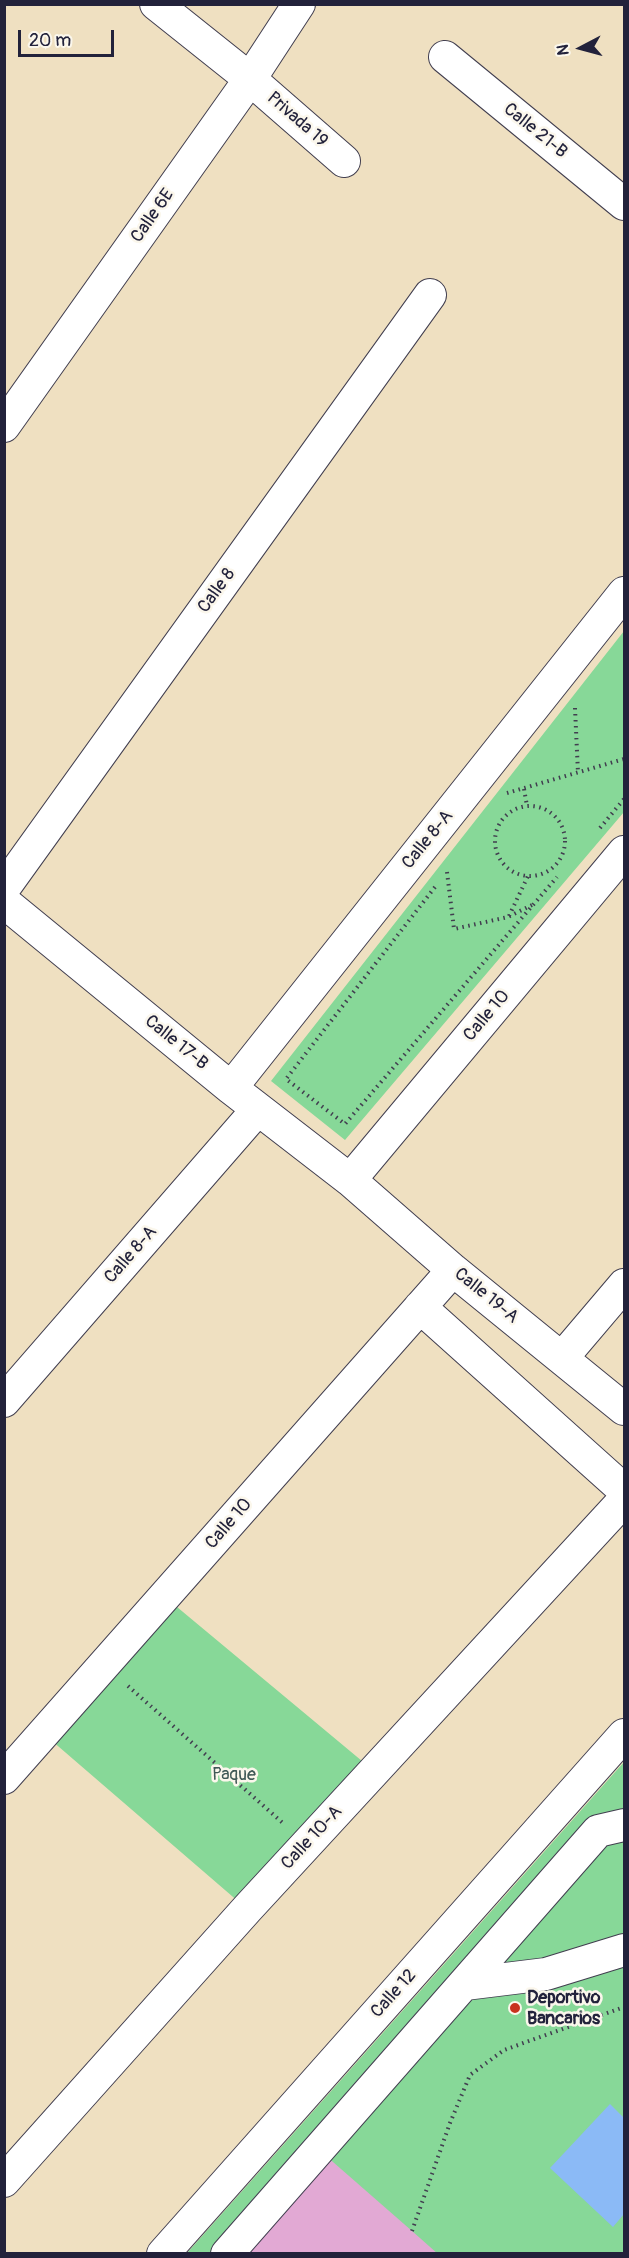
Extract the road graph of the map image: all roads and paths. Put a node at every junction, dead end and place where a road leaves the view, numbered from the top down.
1 (156, 4) edge
2 (299, 4) edge
3 (445, 57) dead end
4 (250, 79) junction
5 (344, 161) dead end
6 (624, 204) edge
7 (429, 295) dead end
8 (4, 426) edge
9 (624, 593) edge
10 (568, 715) dead end
11 (624, 759) edge
12 (578, 773) junction
13 (514, 784) dead end
14 (524, 789) junction
15 (507, 793) junction
16 (624, 799) edge
17 (501, 802) dead end
18 (527, 806) junction
19 (595, 834) dead end
20 (624, 852) edge
21 (454, 863) dead end
22 (565, 868) dead end
23 (447, 872) junction
24 (528, 876) junction
25 (4, 888) edge
26 (4, 902) edge
27 (536, 903) junction
28 (508, 917) junction
29 (231, 1088) junction
30 (258, 1109) junction
31 (350, 1180) junction
32 (453, 1270) junction
33 (624, 1285) edge
34 (420, 1307) junction
35 (562, 1358) junction
36 (4, 1401) edge
37 (624, 1409) edge
38 (624, 1490) edge
39 (624, 1500) edge
40 (104, 1665) junction
41 (624, 1735) edge
42 (4, 1778) edge
43 (624, 1825) edge
44 (307, 1844) junction
45 (525, 1847) junction
46 (560, 1876) junction
47 (624, 1950) edge
48 (465, 1984) junction
49 (624, 2007) edge
50 (4, 2181) edge
51 (412, 2231) dead end
52 (163, 2253) edge
53 (227, 2253) edge

1 - 4 street, Privada 19
2 - 4 street, Calle 6E
3 - 6 street, Calle 21-B
4 - 5 street, Privada 19
4 - 8 street, Calle 6E
7 - 25 street, Calle 8
9 - 29 street, Calle 8-A
10 - 12 path
11 - 12 path
12 - 14 path
13 - 15 path
14 - 15 path
14 - 18 path
15 - 17 path
16 - 19 path
18 - 24 path
18 - 24 path
20 - 31 street, Calle 10
21 - 23 path
22 - 27 path
23 - 27 path
23 - 28 path
24 - 28 path
26 - 29 street, Calle 17-B
27 - 28 path
29 - 30 street, Calle 17-B
30 - 31 street, Calle 17-B
30 - 36 street, Calle 8-A
31 - 32 street, Calle 19-A
32 - 34 street, Calle 10
32 - 35 street, Calle 19-A
33 - 35 street
34 - 38 street
34 - 40 street, Calle 10
35 - 37 street, Calle 19-A
39 - 44 street, Calle 10-A
40 - 42 street, Calle 10
40 - 44 path
41 - 45 street, Calle 12
43 - 46 street
44 - 50 street, Calle 10-A
45 - 46 street
45 - 52 street, Calle 12
46 - 48 street
47 - 48 street
48 - 53 street
49 - 51 path

